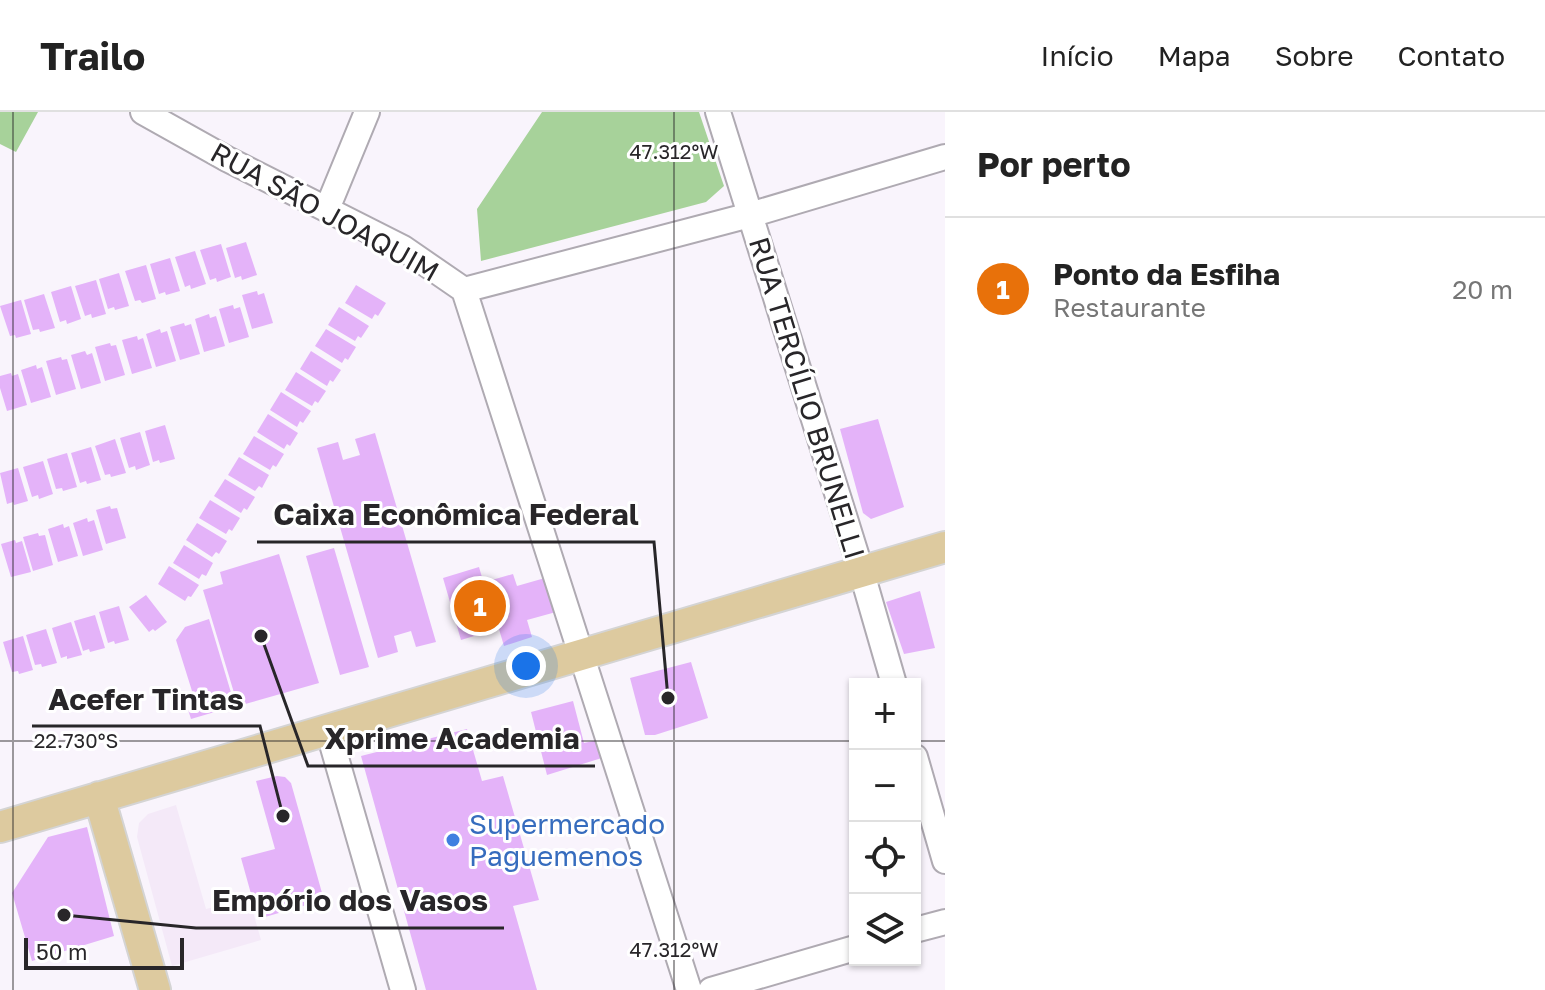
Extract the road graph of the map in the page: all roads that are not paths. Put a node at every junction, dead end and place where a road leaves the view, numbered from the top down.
1 (143, 112) edge
2 (367, 112) edge
3 (718, 112) edge
4 (945, 157) edge
5 (327, 209) junction
6 (750, 215) junction
7 (464, 290) junction
8 (945, 547) edge
9 (861, 570) junction
10 (581, 654) junction
11 (892, 678) edge
12 (328, 730) junction
13 (921, 778) edge
14 (99, 797) junction
15 (0, 827) edge
16 (945, 861) edge
17 (945, 922) edge
18 (921, 928) edge
19 (849, 950) edge
20 (155, 990) edge
21 (403, 990) edge
22 (689, 990) edge
23 (711, 990) edge

1 - 5 street, RUA SÃO JOAQUIM
2 - 5 street
3 - 6 street, RUA TERCÍLIO BRUNELLI
4 - 6 street
5 - 7 street, RUA SÃO JOAQUIM
6 - 7 street
6 - 9 street, RUA TERCÍLIO BRUNELLI
7 - 10 street
8 - 9 main road
9 - 10 main road
9 - 11 street, RUA TERCÍLIO BRUNELLI
10 - 12 main road
10 - 22 street
12 - 14 main road
12 - 21 street
13 - 16 street
14 - 15 main road
14 - 20 main road
17 - 18 street
19 - 23 street

